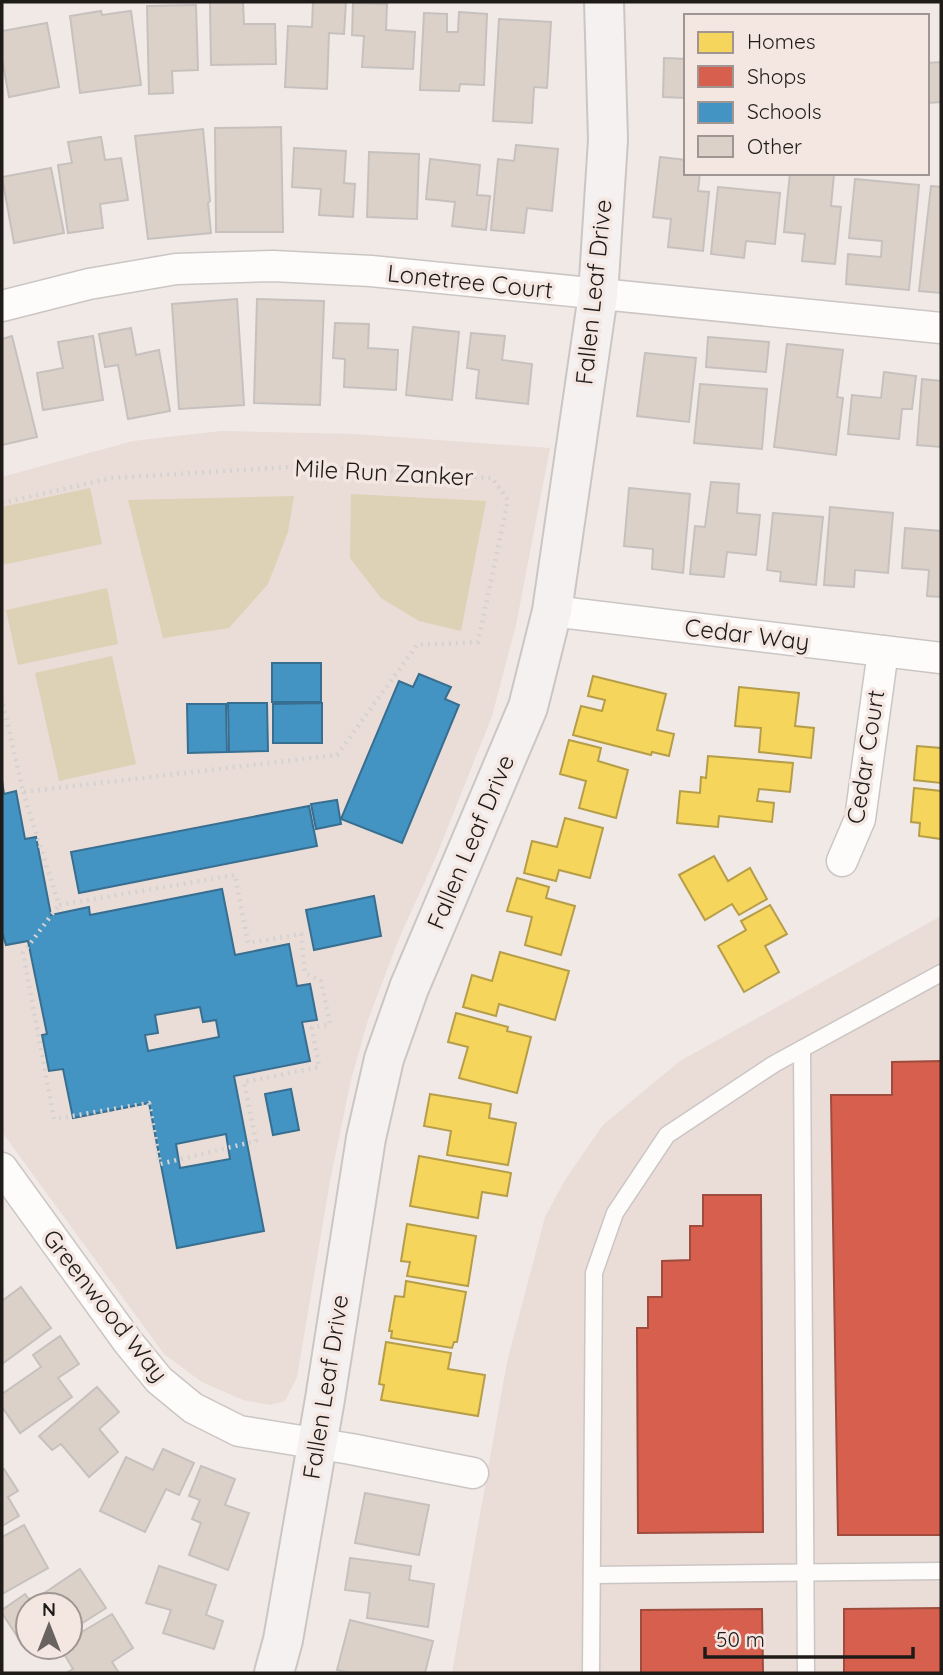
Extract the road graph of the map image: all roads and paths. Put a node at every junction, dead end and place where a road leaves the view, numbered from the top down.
1 (604, 2) edge
2 (598, 295) junction
3 (2, 306) edge
4 (941, 328) edge
5 (2, 503) edge
6 (552, 611) junction
7 (883, 651) junction
8 (941, 658) edge
9 (2, 699) edge
10 (23, 792) junction
11 (842, 861) dead end
12 (59, 905) junction
13 (941, 973) edge
14 (802, 1049) junction
15 (2, 1168) edge
16 (316, 1444) junction
17 (473, 1473) dead end
18 (941, 1571) edge
19 (805, 1573) junction
20 (592, 1575) junction
21 (274, 1673) edge
22 (591, 1673) edge
23 (806, 1673) edge

1 - 2 street, Fallen Leaf Drive
2 - 3 street, Lonetree Court
2 - 4 street, Lonetree Court
2 - 6 street, Fallen Leaf Drive
5 - 10 path, Mile Run Zanker
6 - 7 street, Cedar Way
6 - 16 street, Fallen Leaf Drive
7 - 8 street, Cedar Way
7 - 11 street, Cedar Court
9 - 10 path
10 - 12 path
12 - 12 path
13 - 14 lane
14 - 19 lane
14 - 20 lane
15 - 16 street, Greenwood Way
16 - 17 street, Greenwood Way
16 - 21 street, Fallen Leaf Drive
18 - 19 lane
19 - 20 lane
19 - 23 lane
20 - 22 lane

